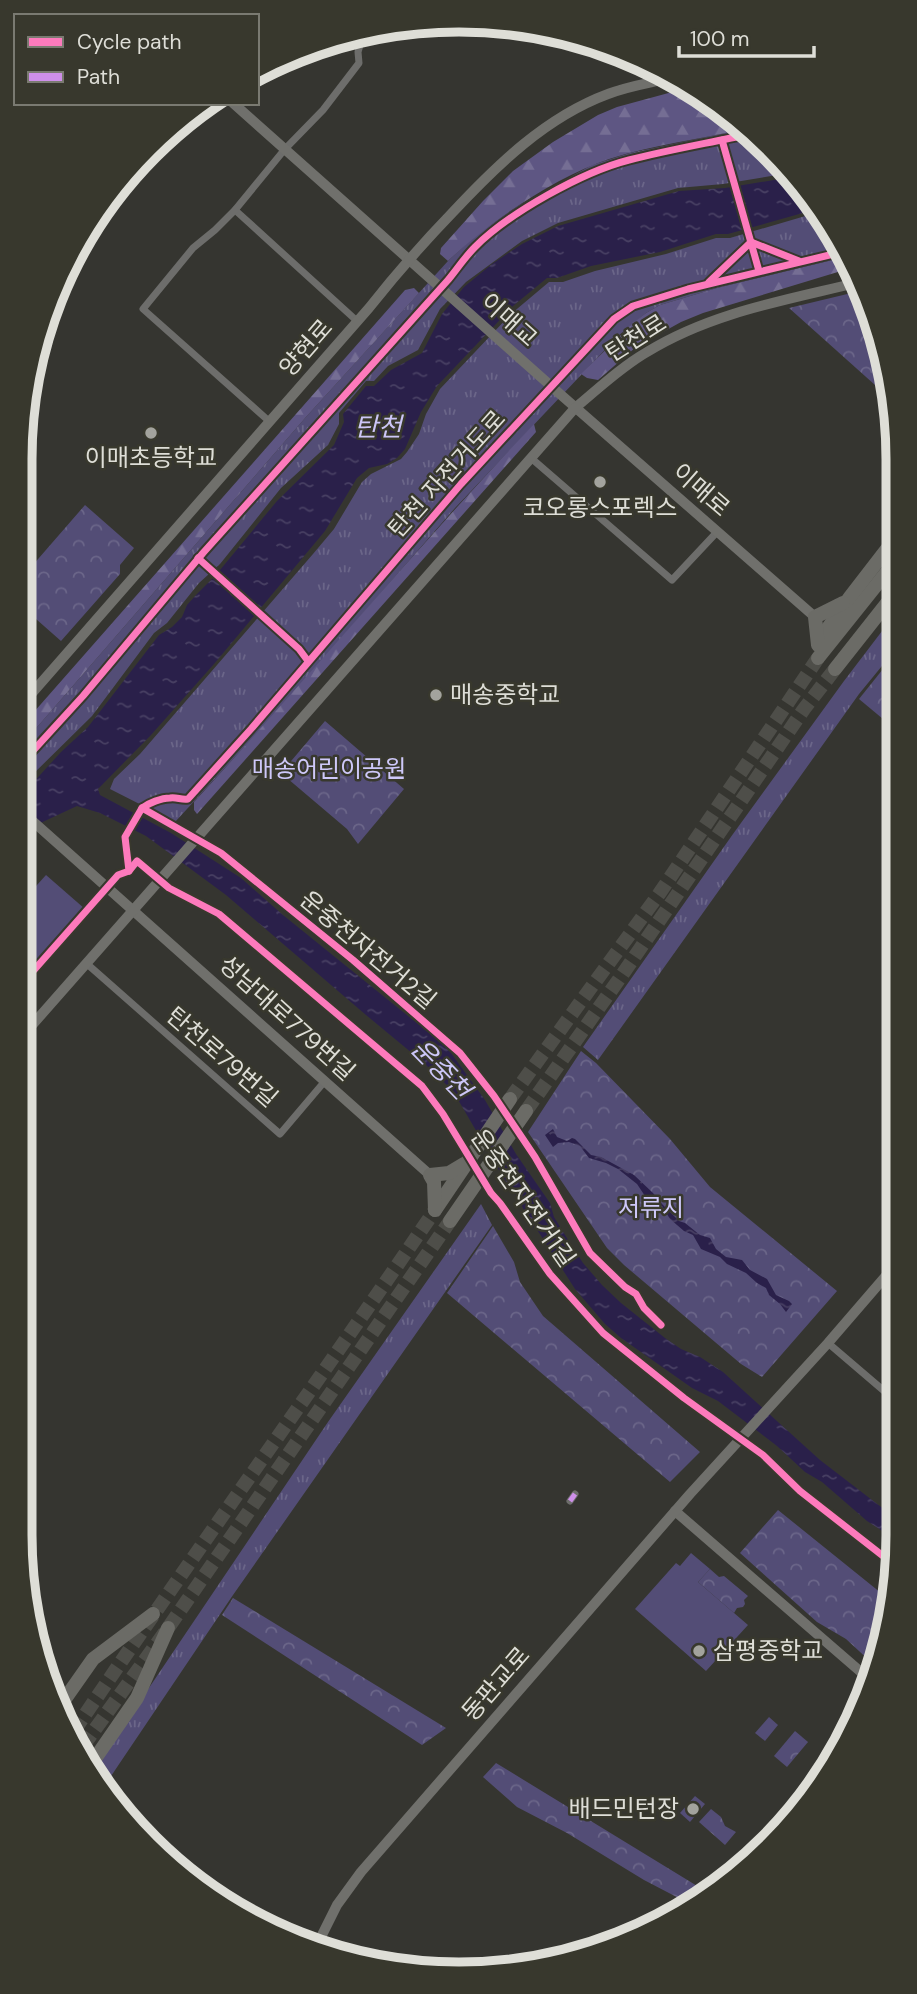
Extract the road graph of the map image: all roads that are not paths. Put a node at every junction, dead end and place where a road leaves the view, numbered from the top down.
1 (361, 43) edge
2 (657, 81) edge
3 (235, 105) edge
4 (285, 149) junction
5 (235, 210) junction
6 (409, 259) junction
7 (848, 285) edge
8 (357, 321) junction
9 (559, 394) joint
10 (575, 408) junction
11 (270, 422) junction
12 (531, 458) junction
13 (717, 532) junction
14 (886, 550) edge
15 (886, 573) edge
16 (849, 597) junction
17 (886, 604) edge
18 (886, 609) edge
19 (816, 617) junction
20 (868, 627) junction
21 (818, 642) junction
22 (835, 669) tunnel mouth
23 (32, 693) edge
24 (32, 820) edge
25 (134, 909) junction
26 (86, 963) junction
27 (32, 1025) edge
28 (325, 1081) junction
29 (507, 1102) tunnel mouth
30 (526, 1111) tunnel mouth
31 (430, 1175) junction
32 (450, 1179) junction
33 (450, 1222) tunnel mouth
34 (886, 1276) edge
35 (828, 1343) junction
36 (886, 1393) edge
37 (675, 1511) junction
38 (153, 1614) dead end
39 (168, 1628) dead end
40 (863, 1674) edge
41 (64, 1700) edge
42 (95, 1758) edge
43 (320, 1940) edge

1 - 4 street
2 - 6 main road, 양현로
3 - 4 main road
4 - 5 street
4 - 6 main road
5 - 8 street
5 - 11 street
6 - 8 main road, 양현로
6 - 9 main road, 이매교
7 - 10 main road, 탄천로
8 - 11 main road, 양현로
9 - 10 main road, 이매로
10 - 12 main road, 탄천로
10 - 13 main road, 이매로
11 - 23 main road, 양현로
12 - 13 street
12 - 25 main road, 탄천로
13 - 19 main road, 이매로
14 - 16 highway
15 - 21 highway
16 - 19 highway
16 - 21 highway
17 - 20 highway
18 - 20 highway
19 - 21 highway
20 - 22 highway
24 - 25 main road, 성남대로779번길
25 - 26 main road
25 - 28 main road, 성남대로779번길
26 - 27 main road
26 - 28 street, 탄천로79번길
28 - 31 main road, 성남대로779번길
29 - 32 highway
30 - 33 highway
31 - 32 highway
31 - 32 highway
34 - 35 main road
35 - 36 street
35 - 37 main road, 동판교로
37 - 40 main road
37 - 43 main road, 동판교로
38 - 41 highway
39 - 42 highway

